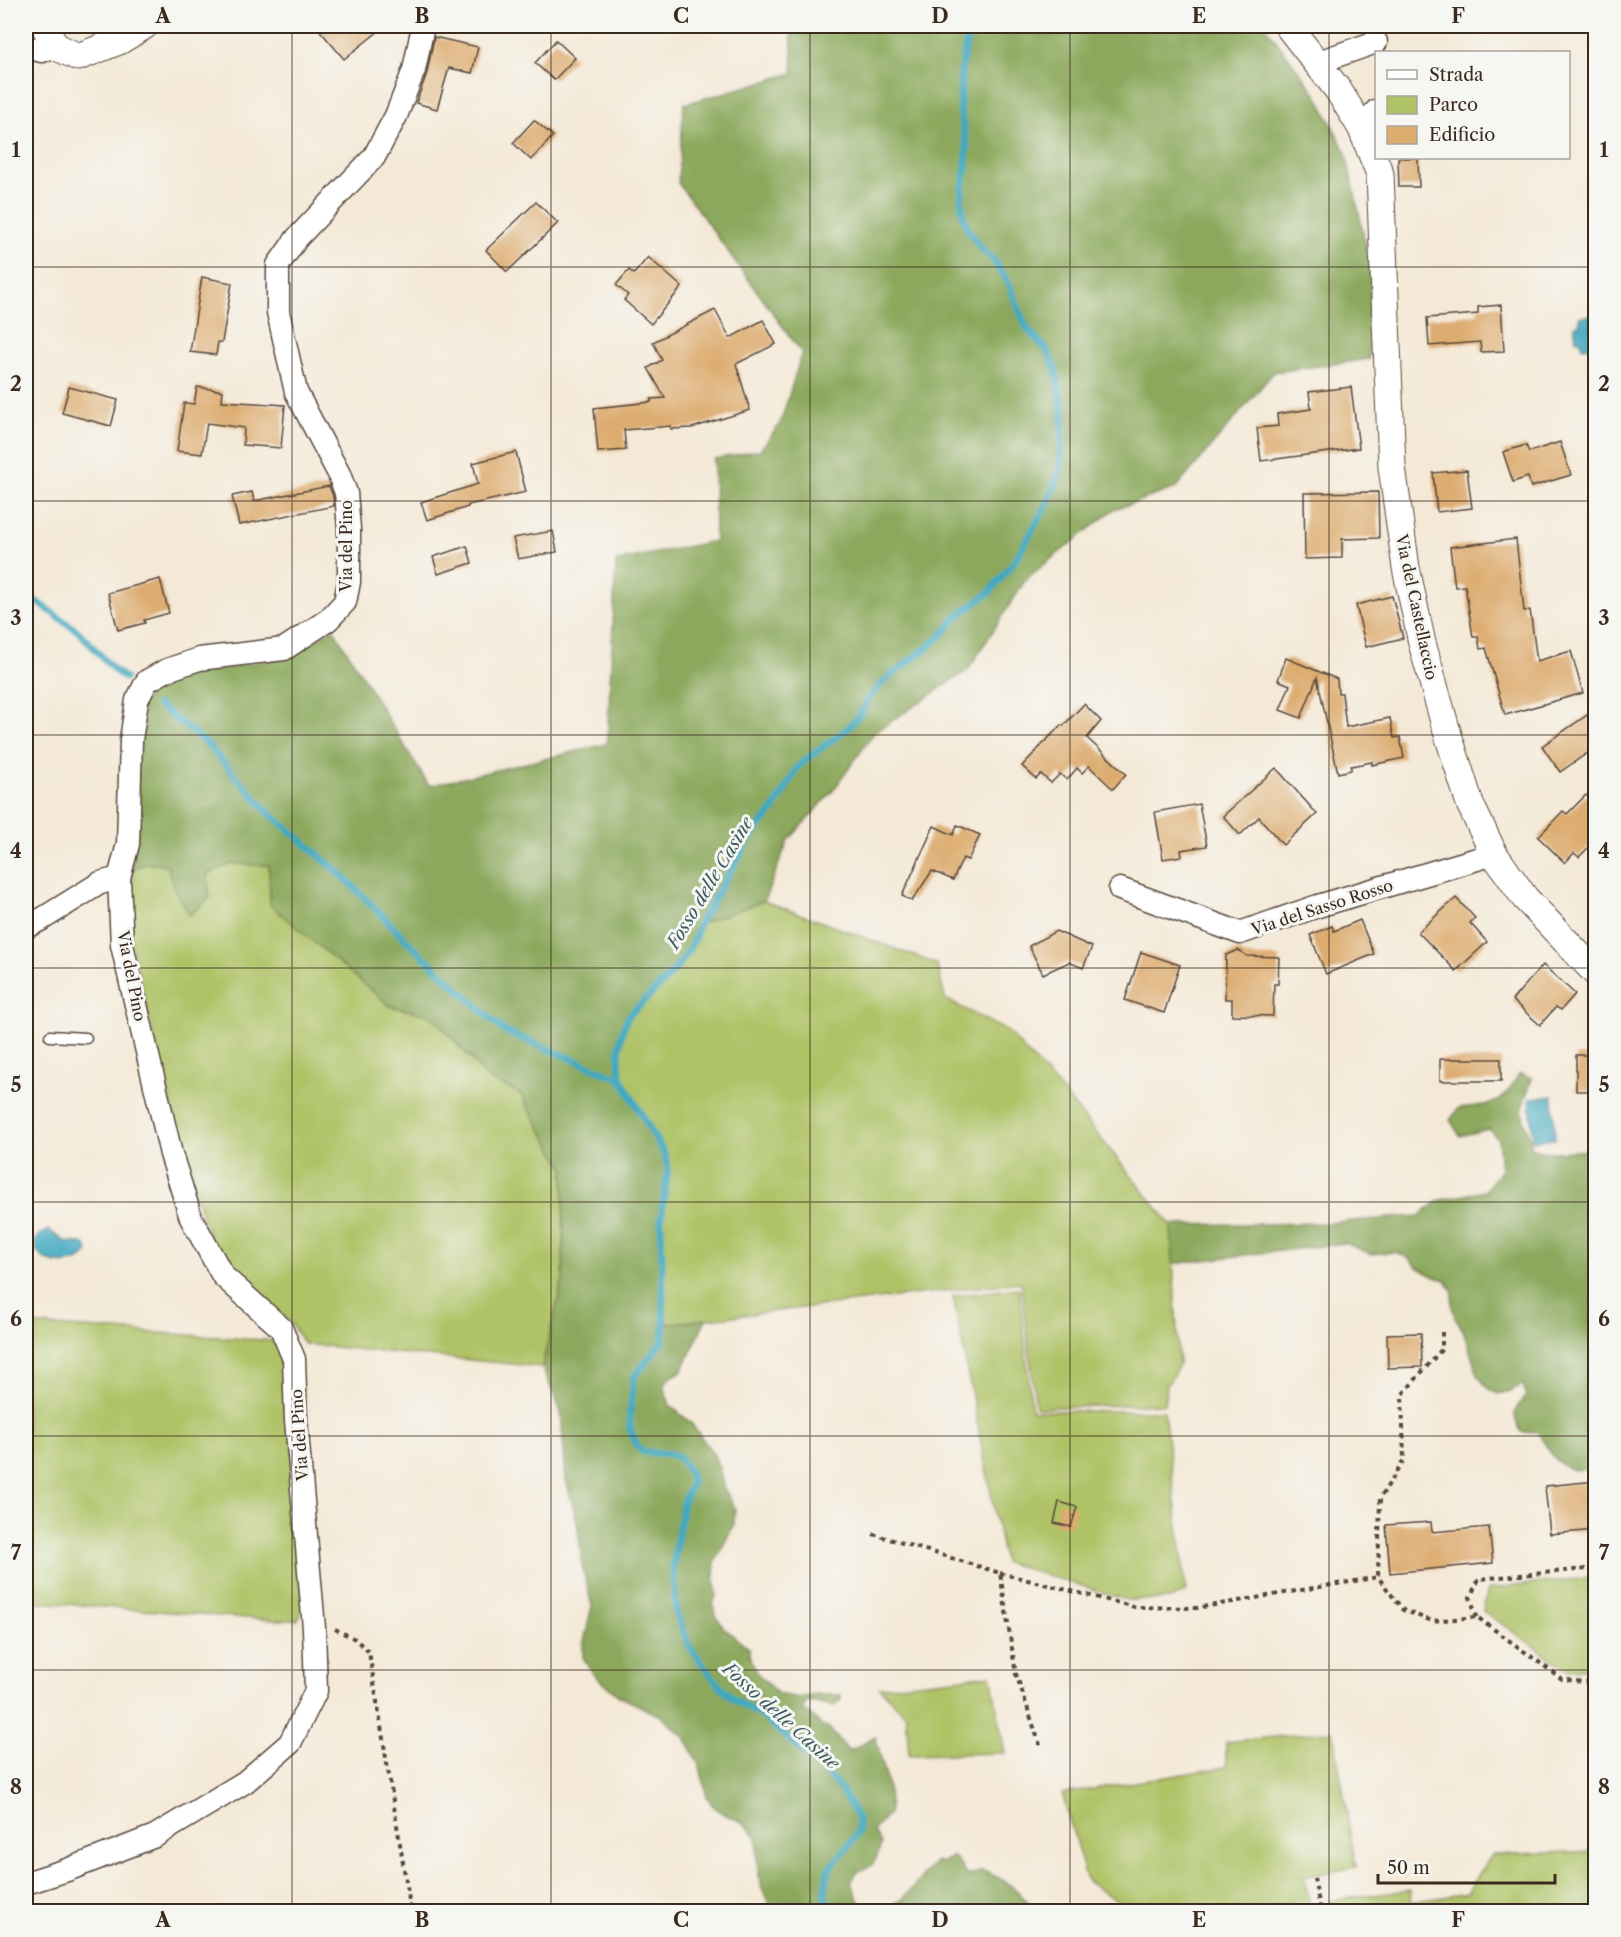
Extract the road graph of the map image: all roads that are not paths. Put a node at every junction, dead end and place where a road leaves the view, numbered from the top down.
1 (144, 26) edge
2 (423, 26) edge
3 (1288, 26) edge
4 (50, 36) edge
5 (1376, 40) edge
6 (26, 47) edge
7 (1316, 63) junction
8 (1369, 119) edge
9 (1375, 145) edge
10 (1380, 166) edge
11 (1494, 854) junction
12 (119, 878) junction
13 (1119, 889) dead end
14 (26, 927) edge
15 (1596, 973) edge
16 (50, 1036) dead end
17 (86, 1038) dead end
18 (26, 1883) edge

1 - 4 street
2 - 12 street, Via del Pino
3 - 7 street, Via del Castellaccio
4 - 6 street
5 - 7 street
7 - 8 street, Via del Castellaccio
8 - 9 street, Via del Castellaccio
10 - 11 street, Via del Castellaccio
11 - 13 street, Via del Sasso Rosso
11 - 15 street, Via del Castellaccio
12 - 14 street
12 - 18 street, Via del Pino
16 - 17 lane

